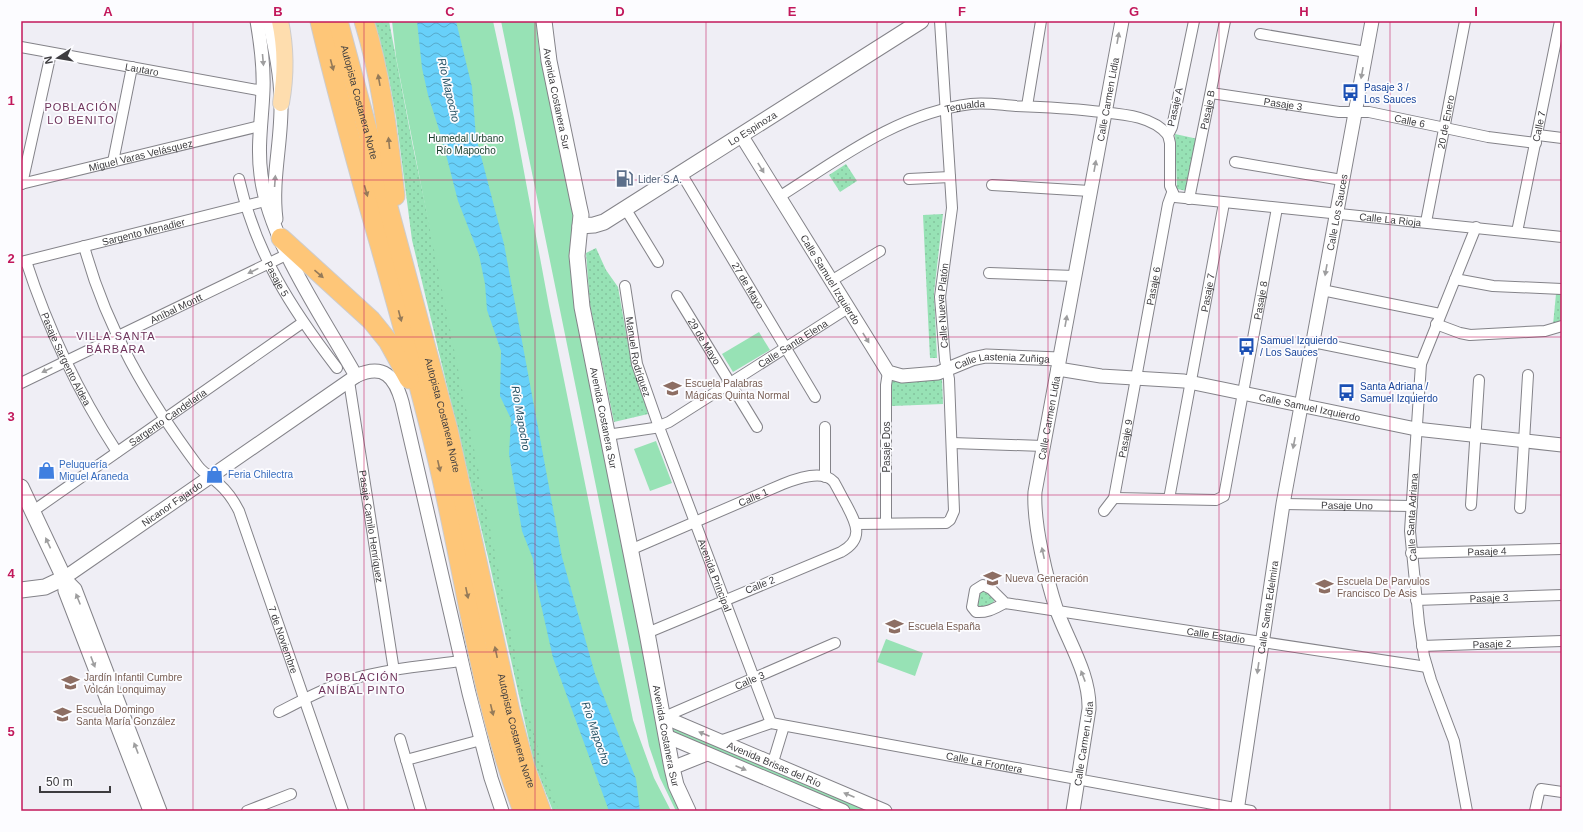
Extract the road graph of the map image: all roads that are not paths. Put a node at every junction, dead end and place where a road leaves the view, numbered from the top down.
1 (257, 21) edge
2 (269, 21) edge
3 (280, 21) edge
4 (364, 21) edge
5 (544, 21) edge
6 (921, 21) edge
7 (940, 21) edge
8 (1041, 21) edge
9 (1122, 21) edge
10 (1194, 21) edge
11 (1226, 21) edge
12 (1372, 21) edge
13 (1464, 21) edge
14 (1560, 21) edge
15 (330, 24) edge
16 (1260, 34) dead end
17 (21, 47) edge
18 (1366, 52) junction
19 (51, 53) junction
20 (132, 67) junction
21 (263, 91) junction
22 (1211, 93) junction
23 (281, 103) junction
24 (1027, 106) junction
25 (945, 109) junction
26 (1355, 112) junction
27 (1105, 113) junction
28 (260, 126) junction
29 (1444, 128) junction
30 (741, 135) junction
31 (1168, 135) junction
32 (1562, 138) edge
33 (1537, 139) junction
34 (113, 162) junction
35 (1235, 162) dead end
36 (681, 173) junction
37 (950, 177) junction
38 (240, 179) dead end
39 (909, 179) dead end
40 (1342, 180) junction
41 (22, 184) edge
42 (992, 185) dead end
43 (1090, 191) junction
44 (1172, 193) junction
45 (779, 197) junction
46 (1189, 199) junction
47 (265, 201) junction
48 (1224, 203) junction
49 (246, 206) junction
50 (626, 208) junction
51 (1277, 208) junction
52 (1336, 214) junction
53 (1426, 222) junction
54 (580, 226) junction
55 (1476, 227) junction
56 (1517, 232) junction
57 (1562, 237) edge
58 (282, 242) junction
59 (84, 246) junction
60 (880, 251) dead end
61 (23, 262) edge
62 (658, 262) dead end
63 (268, 264) junction
64 (404, 265) junction
65 (989, 273) dead end
66 (1075, 276) junction
67 (1455, 279) junction
68 (831, 281) junction
69 (625, 286) dead end
70 (1562, 289) edge
71 (1322, 290) junction
72 (677, 296) dead end
73 (848, 308) junction
74 (1440, 314) junction
75 (302, 323) junction
76 (1436, 324) junction
77 (1562, 326) edge
78 (117, 337) junction
79 (1313, 342) junction
80 (786, 348) junction
81 (65, 361) junction
82 (1059, 364) junction
83 (1421, 364) junction
84 (337, 368) dead end
85 (947, 370) junction
86 (888, 372) junction
87 (1528, 374) dead end
88 (353, 378) junction
89 (1136, 379) junction
90 (1479, 380) dead end
91 (21, 382) edge
92 (1191, 383) junction
93 (730, 384) junction
94 (1243, 393) junction
95 (815, 397) dead end
96 (1301, 404) junction
97 (165, 419) junction
98 (659, 427) junction
99 (757, 427) dead end
100 (825, 427) dead end
101 (430, 428) junction
102 (1416, 429) junction
103 (607, 435) junction
104 (1475, 435) junction
105 (1524, 440) junction
106 (952, 443) junction
107 (1562, 444) edge
108 (1043, 446) junction
109 (117, 452) junction
110 (210, 477) junction
111 (825, 477) junction
112 (21, 487) edge
113 (1114, 498) junction
114 (1170, 499) junction
115 (1283, 504) junction
116 (1471, 505) dead end
117 (1412, 506) junction
118 (1520, 508) dead end
119 (33, 511) junction
120 (1104, 511) dead end
121 (696, 522) junction
122 (886, 523) junction
123 (856, 524) junction
124 (1562, 549) edge
125 (630, 550) junction
126 (1411, 553) junction
127 (64, 578) junction
128 (21, 590) edge
129 (1562, 595) edge
130 (725, 599) junction
131 (1416, 600) junction
132 (1005, 603) dead end
133 (1057, 611) junction
134 (84, 624) junction
135 (647, 633) junction
136 (1562, 641) edge
137 (1261, 642) junction
138 (835, 643) dead end
139 (1422, 646) junction
140 (461, 661) junction
141 (1427, 667) junction
142 (394, 671) junction
143 (754, 678) junction
144 (305, 699) junction
145 (279, 712) dead end
146 (664, 717) junction
147 (771, 723) junction
148 (784, 726) junction
149 (666, 736) junction
150 (400, 739) dead end
151 (481, 740) junction
152 (720, 741) junction
153 (707, 754) junction
154 (406, 760) junction
155 (772, 762) junction
156 (672, 768) junction
157 (1078, 780) junction
158 (1562, 792) edge
159 (291, 794) dead end
160 (1237, 810) edge
161 (150, 811) edge
162 (160, 811) edge
163 (249, 811) edge
164 (343, 811) edge
165 (421, 811) edge
166 (502, 811) edge
167 (522, 811) edge
168 (541, 811) edge
169 (688, 811) edge
170 (843, 811) edge
171 (885, 811) edge
172 (1073, 811) edge
173 (1252, 811) edge
174 (1467, 811) edge
175 (1535, 811) edge

1 -> 21 street
2 - 23 street
3 - 23 main road
64 -> 4 highway
5 - 54 main road, Avenida Costanera Sur
6 - 30 main road, Lo Espinoza
7 - 25 street, Calle Nueva Platón
8 - 24 street
27 -> 9 street, Calle Carmen Lidia
10 - 31 street, Pasaje A
11 - 22 street, Pasaje B
12 - 18 street, Calle Los Sauces
13 - 29 street, 20 de Enero
14 - 33 street, Calle 7
15 - 64 highway, Autopista Costanera Norte
15 -> 101 highway, Autopista Costanera Norte
16 - 18 street
17 - 19 street, Lautaro
18 -> 26 street, Calle Los Sauces
19 - 20 street, Lautaro
19 - 41 street
20 - 21 street, Lautaro
20 - 34 street
21 - 28 street
22 - 26 street, Pasaje 3
22 - 46 street, Pasaje B
58 -> 23 street
24 - 25 street, Tegualda
24 - 27 street, Tegualda
25 - 37 street, Calle Nueva Platón
25 - 45 street, Tegualda
26 - 29 street, Calle 6
26 - 40 street, Calle Los Sauces
27 - 31 street, Tegualda
43 -> 27 street, Calle Carmen Lidia
28 - 34 street, Miguel Varas Velásquez
28 - 47 street
29 - 33 street, Calle 6
29 - 53 street, 20 de Enero
30 - 36 main road, Lo Espinoza
30 -> 45 street, Calle Samuel Izquierdo
31 - 44 street, Pasaje A
32 - 33 street
33 - 56 street, Calle 7
34 - 41 street, Miguel Varas Velásquez
35 - 40 street
36 - 50 main road, Lo Espinoza
36 - 80 street, 27 de Mayo
37 - 39 street
37 - 85 street, Calle Nueva Platón
38 - 49 street, Pasaje 5
40 - 52 street, Calle Los Sauces
42 - 43 street
43 - 66 street, Calle Carmen Lidia
44 - 46 street, Calle La Rioja
44 - 89 street, Pasaje 6
45 - 68 street, Calle Samuel Izquierdo
46 - 48 street, Calle La Rioja
47 - 49 street, Sargento Menadier
47 - 58 street
48 - 51 street, Calle La Rioja
48 - 92 street, Pasaje 7
49 - 59 street, Sargento Menadier
49 - 63 street, Pasaje 5
50 - 54 main road, Lo Espinoza
50 - 62 street
51 - 52 street, Calle La Rioja
51 - 94 street, Pasaje 8
52 - 53 street, Calle La Rioja
52 -> 71 street, Calle Los Sauces
53 - 55 street, Calle La Rioja
54 - 103 main road, Avenida Costanera Sur
55 - 56 street, Calle La Rioja
55 - 67 street, Calle Santa Adriana
56 - 57 street, Calle La Rioja
58 - 63 street, Aníbal Montt
58 - 88 street
58 -> 101 highway
59 - 61 street, Sargento Menadier
59 - 78 street, 7 de Noviembre
60 - 68 street
61 - 81 street, Pasaje Sargento Aldea
63 - 75 street, Pasaje 5
63 -> 78 street, Aníbal Montt
168 -> 64 highway, Autopista Costanera Norte
65 - 66 street
82 -> 66 street, Calle Carmen Lidia
67 - 70 street
67 - 74 street, Calle Santa Adriana
68 - 73 street, Calle Samuel Izquierdo
69 - 98 street, Manuel Rodríguez
71 - 74 street
71 - 79 street, Calle Los Sauces
72 - 93 street, 29 de Mayo
73 - 80 street, Calle Santa Elena
73 -> 86 street, Calle Samuel Izquierdo
74 - 76 street, Calle Santa Adriana
75 - 84 street, Pasaje 5
75 - 97 street, Sargento Candelaria
76 - 77 street
76 - 83 street, Calle Santa Adriana
78 - 81 street, Aníbal Montt
78 - 97 street, 7 de Noviembre
79 - 83 street
79 - 96 street, Calle Los Sauces
80 - 93 street, Calle Santa Elena
80 - 95 street, 27 de Mayo
81 -> 91 street, Aníbal Montt
81 - 109 street, Pasaje Sargento Aldea
82 - 85 street, Calle Lastenia Zuñiga
82 - 89 street, Calle Samuel Izquierdo
82 - 108 street, Calle Carmen Lidia
83 - 102 street, Calle Santa Adriana
85 - 86 street
85 - 106 street, Calle Nueva Platón
86 - 122 street, Pasaje Dos
87 - 105 street
88 - 110 street, Nicanor Fajardo
88 - 140 street
88 - 142 street, Pasaje Camilo Henríquez
89 - 92 street, Calle Samuel Izquierdo
89 - 113 street, Pasaje 9
90 - 104 street
92 - 94 street, Calle Samuel Izquierdo
92 - 114 street, Pasaje 7
93 - 98 street, Calle Santa Elena
93 - 99 street, 29 de Mayo
94 - 96 street, Calle Samuel Izquierdo
94 - 114 street, Pasaje 8
96 - 102 street, Calle Samuel Izquierdo
96 -> 115 street, Calle Santa Edelmira
97 - 109 street, Sargento Candelaria
97 - 110 street, 7 de Noviembre
98 - 103 street, Calle Santa Elena
98 - 121 street, Avenida Principal
100 - 111 street
101 -> 167 highway, Autopista Costanera Norte
102 - 104 street, Calle Samuel Izquierdo
102 - 117 street, Calle Santa Adriana
103 - 125 main road, Avenida Costanera Sur
104 - 105 street, Calle Samuel Izquierdo
104 - 116 street
105 - 107 street, Calle Samuel Izquierdo
105 - 118 street
106 - 108 street
106 - 122 street, Calle Nueva Platón
133 -> 108 street, Calle Carmen Lidia
109 - 119 street, Sargento Candelaria
110 - 127 street, Nicanor Fajardo
110 - 144 street, 7 de Noviembre
111 - 121 street, Calle 1
111 - 123 street
112 - 119 main road
113 - 114 street
113 - 120 street
115 - 117 street, Pasaje Uno
115 - 137 street, Calle Santa Edelmira
117 - 126 street, Calle Santa Adriana
127 -> 119 main road
121 - 125 street, Calle 1
121 - 130 street, Avenida Principal
122 - 123 street, Calle Nueva Platón
123 - 130 street, Calle 2
124 - 126 street, Pasaje 4
125 - 135 main road, Avenida Costanera Sur
126 - 131 street, Calle Santa Adriana
127 - 128 main road, Nicanor Fajardo
127 - 134 street
129 - 131 street, Pasaje 3
130 - 135 street, Calle 2
130 - 143 street, Avenida Principal
131 - 139 street, Calle Santa Adriana
132 - 133 street, Calle Estadio
133 - 137 street, Calle Estadio
157 -> 133 street, Calle Carmen Lidia
134 -> 161 street
162 -> 134 street
135 - 146 main road, Avenida Costanera Sur
136 - 139 street, Pasaje 2
137 - 141 street, Calle Estadio
137 -> 160 street, Calle Santa Edelmira
138 - 143 street, Calle 3
139 - 141 street, Calle Santa Adriana
140 - 142 street
140 - 151 street
141 - 174 street, Calle Santa Adriana
142 - 144 street
143 - 146 street, Calle 3
143 - 147 street, Avenida Principal
144 - 145 street
144 - 164 street, 7 de Noviembre
146 - 149 main road, Avenida Costanera Sur
152 -> 146 street, Avenida Brisas del Río
147 - 148 street, Calle La Frontera
147 - 152 street
148 - 155 street
148 - 157 street, Calle La Frontera
149 - 153 street, Avenida Brisas del Río
149 - 156 main road, Avenida Costanera Sur
150 - 154 street
151 - 154 street
151 - 166 street
152 - 155 street, Avenida Brisas del Río
153 - 156 street
153 -> 170 street, Avenida Brisas del Río
154 - 165 street
171 -> 155 street, Avenida Brisas del Río
156 - 169 main road, Avenida Costanera Sur
157 - 160 street, Calle La Frontera
157 - 172 street, Calle Carmen Lidia
158 - 175 street
159 - 163 street
160 - 173 street, Calle La Frontera

